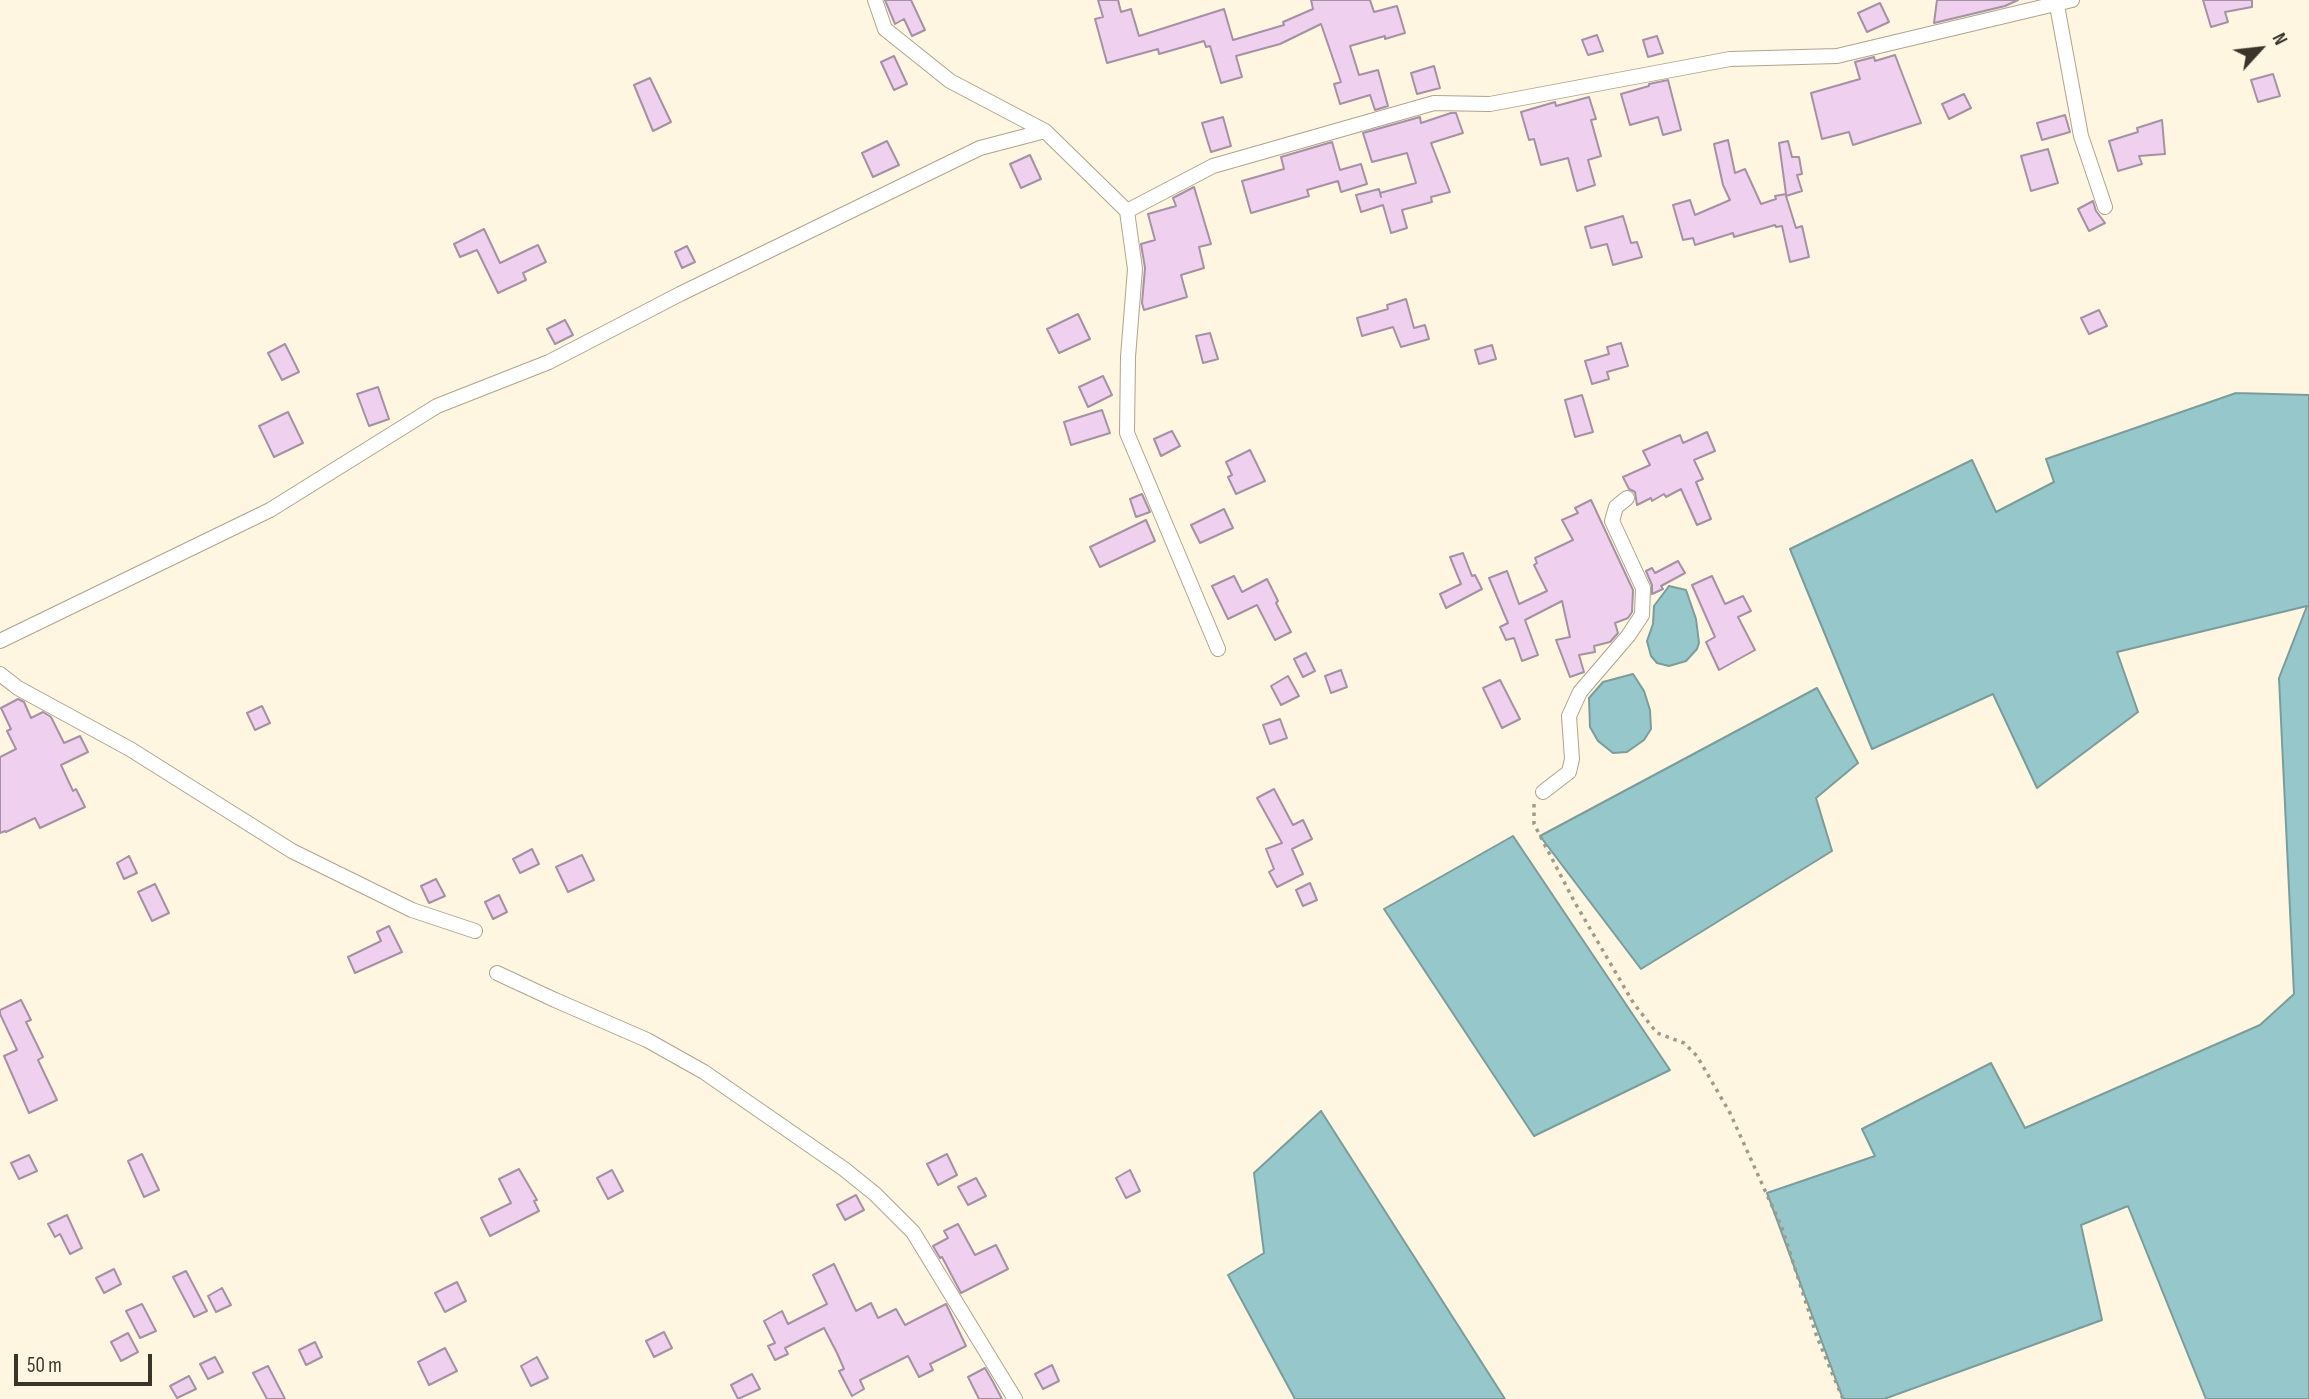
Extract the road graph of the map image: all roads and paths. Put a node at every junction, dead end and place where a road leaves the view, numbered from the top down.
1 (875, 0) edge
2 (2072, 0) edge
3 (2057, 2) edge
4 (1045, 131) junction
5 (2105, 207) dead end
6 (1127, 211) junction
7 (1627, 498) dead end
8 (0, 641) edge
9 (1219, 649) dead end
10 (0, 674) edge
11 (1543, 792) joint
12 (475, 931) dead end
13 (497, 972) dead end
14 (1015, 1399) edge
15 (1843, 1399) edge

1 - 4 street
2 - 3 street
3 - 5 street
3 - 6 street
4 - 6 street
4 - 8 street
6 - 9 street
7 - 11 street
10 - 12 street
11 - 15 path
13 - 14 street

